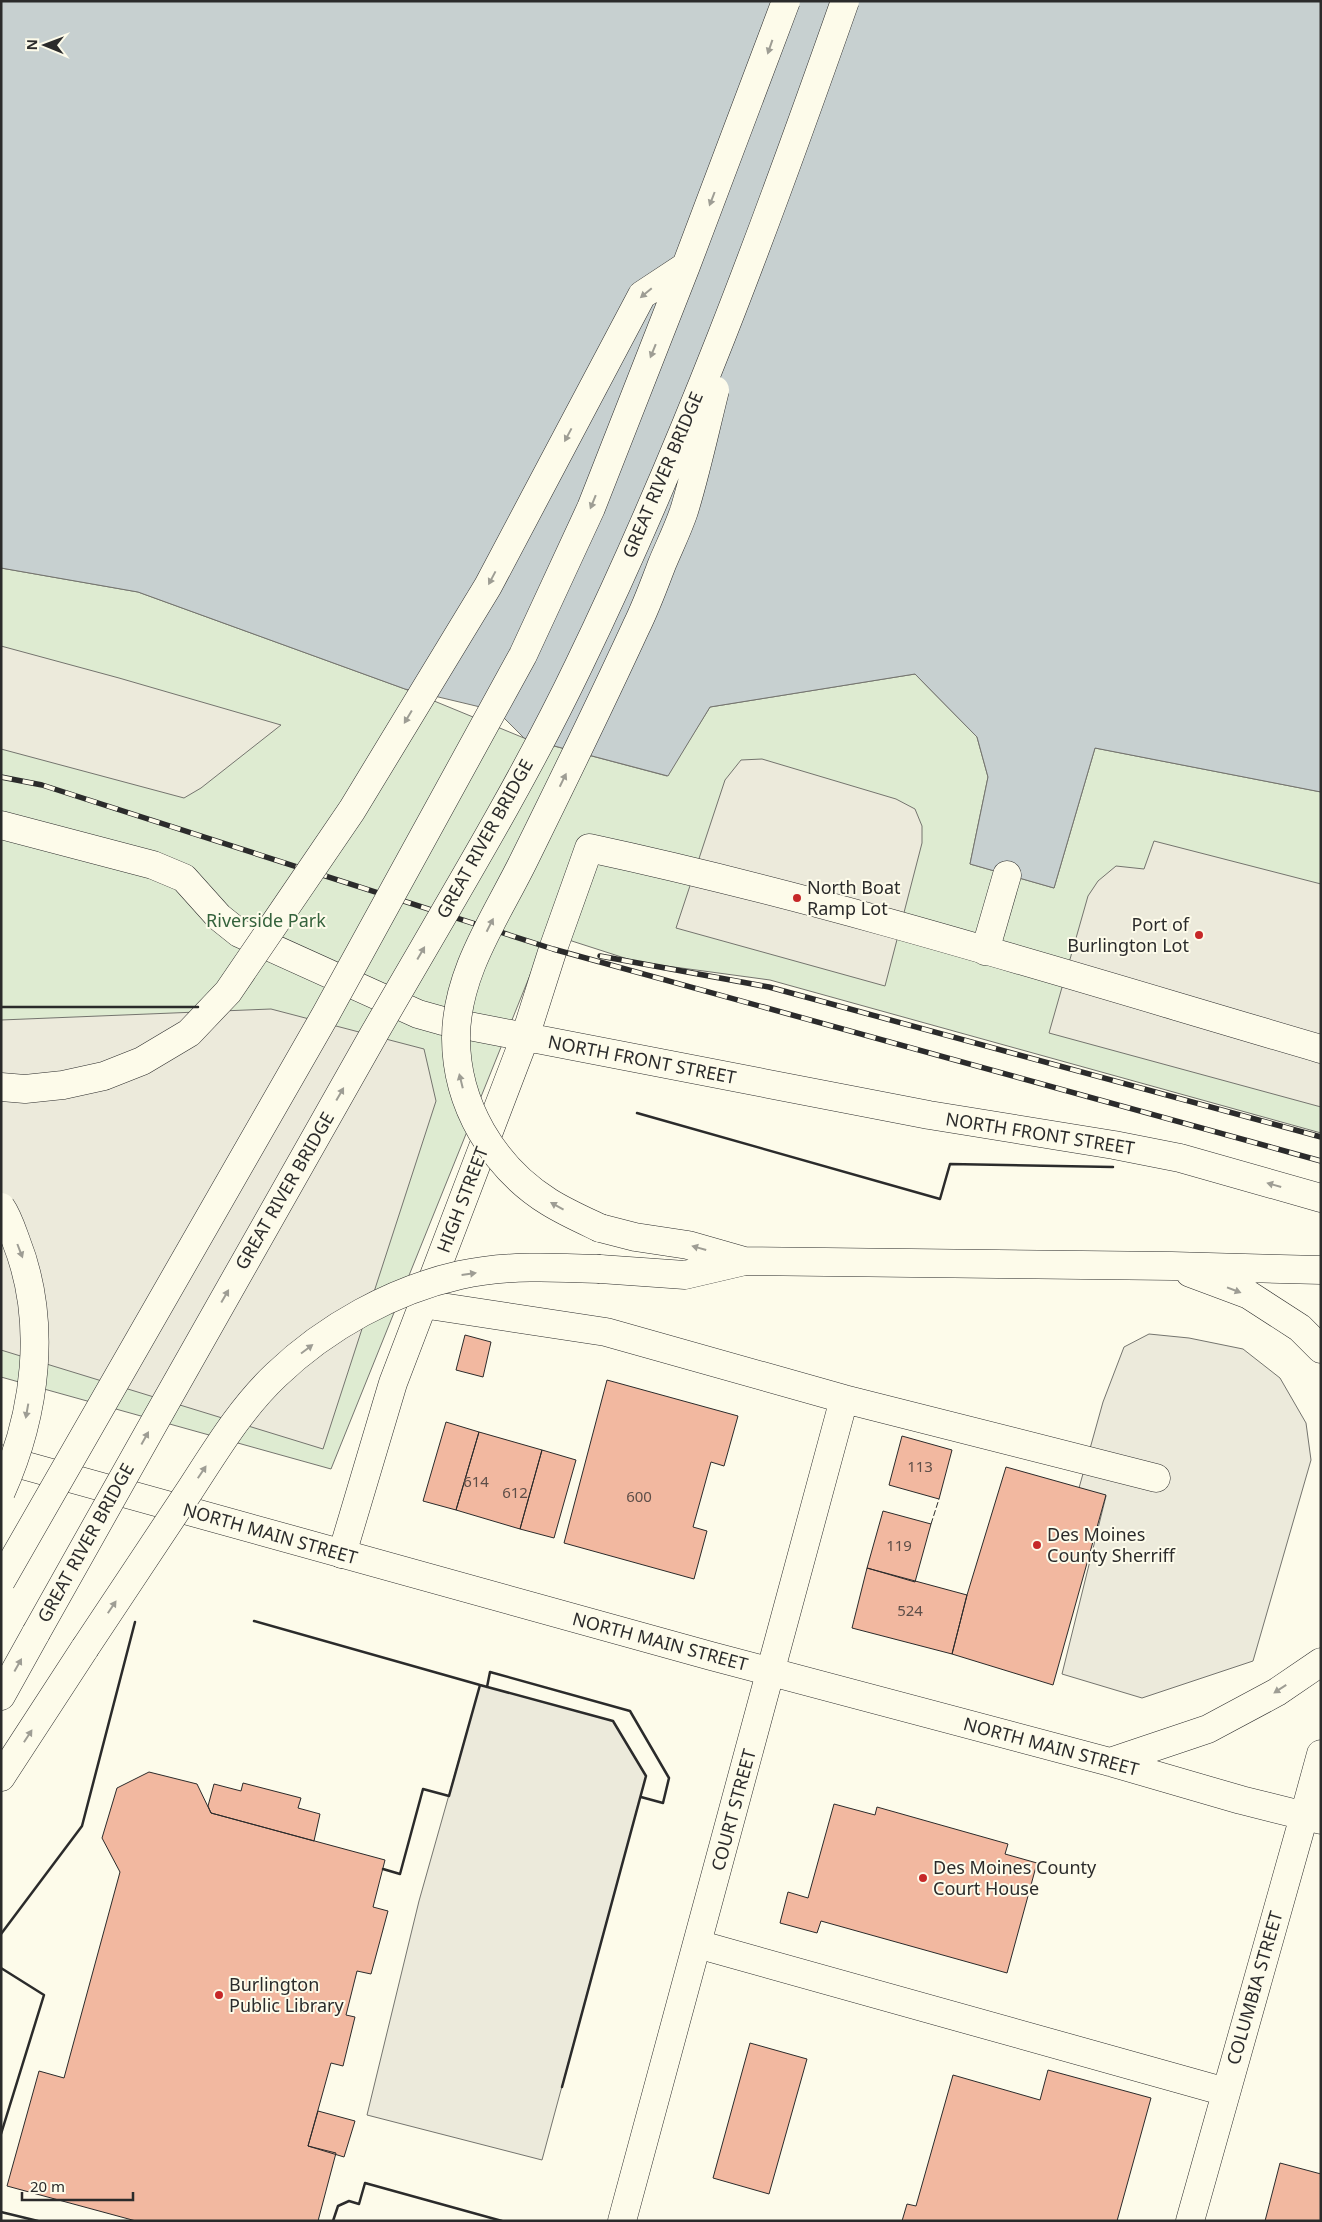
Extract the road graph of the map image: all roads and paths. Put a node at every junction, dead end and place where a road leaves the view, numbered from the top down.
1 (786, 1) edge
2 (845, 1) edge
3 (686, 266) junction
4 (741, 289) junction
5 (1, 825) edge
6 (1007, 875) dead end
7 (986, 951) junction
8 (525, 1037) junction
9 (1321, 1049) edge
10 (1, 1087) edge
11 (1321, 1198) edge
12 (1, 1207) edge
13 (745, 1261) junction
14 (1172, 1266) junction
15 (1321, 1270) edge
16 (422, 1304) junction
17 (1321, 1349) edge
18 (844, 1399) junction
19 (1, 1459) edge
20 (1156, 1478) dead end
21 (1, 1492) edge
22 (342, 1554) junction
23 (1, 1581) edge
24 (1321, 1662) edge
25 (769, 1671) junction
26 (1, 1696) edge
27 (1321, 1754) edge
28 (1110, 1762) junction
29 (1, 1777) edge
30 (1312, 1818) edge
31 (698, 1944) junction
32 (1226, 2092) junction
33 (622, 2221) edge
34 (1190, 2221) edge

1 -> 3 main road, bridge
2 - 4 main road, GREAT RIVER BRIDGE, bridge
3 -> 10 main road, bridge
3 -> 23 main road, bridge
13 -> 4 main road, bridge
26 -> 4 main road, GREAT RIVER BRIDGE, bridge
5 - 8 main road, NORTH FRONT STREET
6 - 7 main road
7 - 8 main road, HIGH STREET
7 - 9 main road
11 -> 8 main road, NORTH FRONT STREET
8 - 16 main road, HIGH STREET
12 -> 21 main road, bridge
13 - 14 main road
29 -> 13 main road, bridge
14 - 15 main road
14 -> 17 main road
16 - 18 main road
16 - 22 main road, HIGH STREET
18 - 20 main road
18 - 25 main road, COURT STREET
19 - 22 main road, NORTH MAIN STREET
22 - 25 main road, NORTH MAIN STREET
24 -> 28 main road
25 - 28 main road, NORTH MAIN STREET
25 - 31 main road, COURT STREET
27 - 30 main road, COLUMBIA STREET
28 - 30 main road, NORTH MAIN STREET
30 - 32 main road, COLUMBIA STREET
31 - 32 main road
31 - 33 main road, COURT STREET
32 - 34 main road, COLUMBIA STREET

